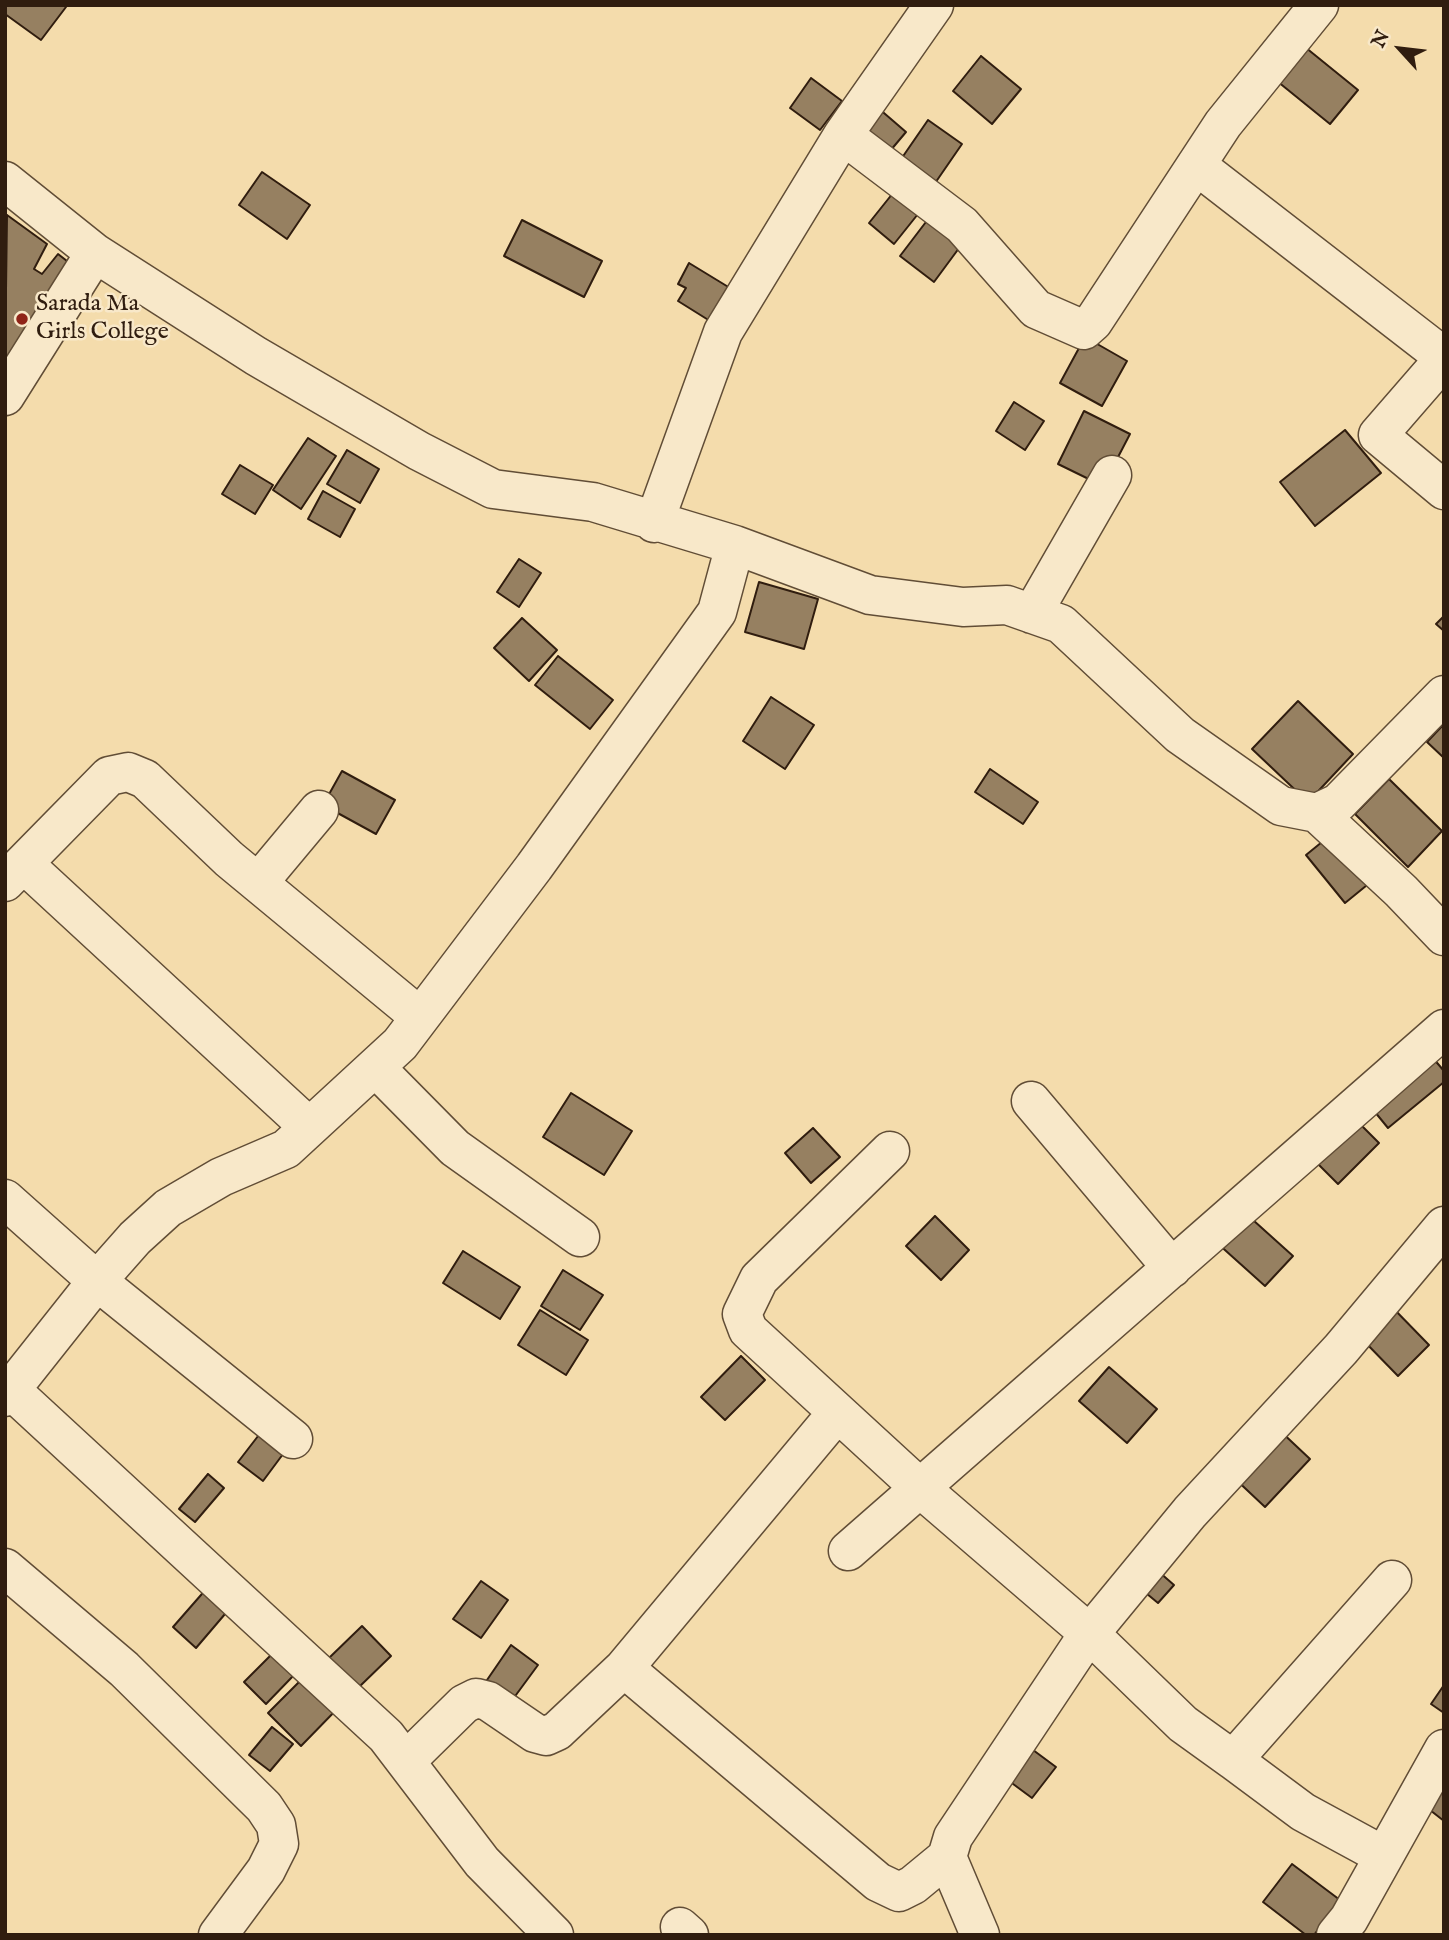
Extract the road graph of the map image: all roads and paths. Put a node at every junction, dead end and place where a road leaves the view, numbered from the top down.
1 (933, 5) edge
2 (1319, 5) edge
3 (843, 135) junction
4 (1196, 165) junction
5 (5, 181) edge
6 (94, 253) junction
7 (1444, 358) edge
8 (5, 396) edge
9 (1112, 475) dead end
10 (1444, 490) edge
11 (654, 523) junction
12 (735, 545) junction
13 (1032, 614) junction
14 (1444, 695) edge
15 (319, 810) dead end
16 (1317, 813) junction
17 (14, 873) edge
18 (258, 883) junction
19 (1444, 936) edge
20 (420, 1017) junction
21 (1444, 1029) edge
22 (375, 1067) junction
23 (1031, 1101) dead end
24 (309, 1127) junction
25 (890, 1151) dead end
26 (5, 1199) edge
27 (1444, 1226) edge
28 (580, 1237) dead end
29 (1172, 1268) junction
30 (97, 1282) junction
31 (9, 1394) edge
32 (837, 1413) junction
33 (293, 1439) dead end
34 (920, 1488) junction
35 (848, 1551) dead end
36 (5, 1568) edge
37 (1392, 1580) dead end
38 (1091, 1635) junction
39 (624, 1668) junction
40 (1444, 1749) edge
41 (1233, 1760) junction
42 (406, 1761) junction
43 (1384, 1856) junction
44 (947, 1857) junction
45 (1350, 1930) edge
46 (218, 1935) edge
47 (554, 1935) edge
48 (980, 1935) edge

1 - 3 street
2 - 4 street
3 - 4 street
3 - 11 street
4 - 7 street
5 - 6 street
6 - 8 street
6 - 11 street
7 - 10 street
9 - 13 street
11 - 12 street
12 - 13 street
12 - 20 street
13 - 16 street
14 - 16 street
15 - 18 street
16 - 19 street
17 - 18 street
17 - 24 street
18 - 20 street
20 - 22 street
21 - 29 street
22 - 24 street
22 - 28 street
23 - 29 street
24 - 30 street
25 - 32 street
26 - 30 street
27 - 38 street
29 - 34 street
30 - 31 street
30 - 33 street
31 - 42 street
32 - 34 street
32 - 39 street
34 - 35 street
34 - 38 street
36 - 46 street
37 - 41 street
38 - 41 street
38 - 44 street
39 - 42 street
39 - 44 street
40 - 43 street
41 - 43 street
42 - 47 street
43 - 45 street
44 - 48 street

